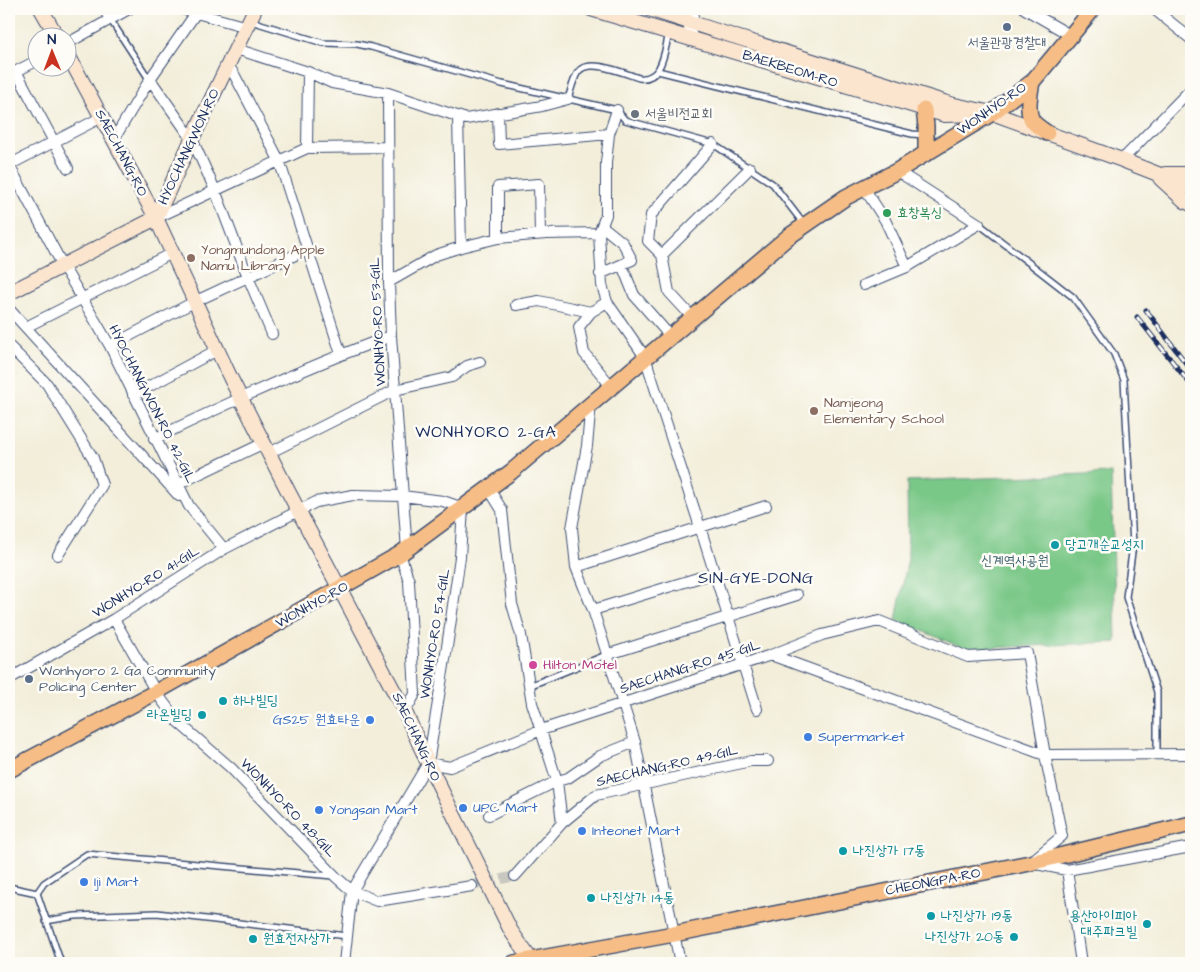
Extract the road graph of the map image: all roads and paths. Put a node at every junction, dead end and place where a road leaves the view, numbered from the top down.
1 (41, 9) edge
2 (104, 9) edge
3 (128, 9) edge
4 (182, 9) edge
5 (591, 9) edge
6 (649, 9) edge
7 (1025, 9) edge
8 (1093, 9) edge
9 (1154, 9) edge
10 (196, 13) junction
11 (1167, 13) edge
12 (693, 15) edge
13 (110, 19) junction
14 (251, 19) edge
15 (650, 27) junction
16 (52, 28) edge
17 (670, 33) junction
18 (1070, 35) junction
19 (78, 37) edge
20 (1191, 39) edge
21 (693, 40) junction
22 (236, 49) junction
23 (28, 65) edge
24 (228, 65) junction
25 (658, 71) junction
26 (308, 72) junction
27 (12, 73) edge
28 (78, 73) edge
29 (150, 80) junction
30 (1032, 82) junction
31 (1191, 89) edge
32 (388, 93) junction
33 (568, 99) junction
34 (918, 103) junction
35 (618, 110) junction
36 (498, 113) junction
37 (992, 113) junction
38 (102, 117) junction
39 (458, 117) junction
40 (1047, 133) junction
41 (610, 134) junction
42 (926, 135) junction
43 (114, 139) junction
44 (192, 139) junction
45 (54, 141) junction
46 (713, 144) junction
47 (388, 147) junction
48 (307, 148) junction
49 (926, 153) junction
50 (279, 160) junction
51 (1122, 160) junction
52 (9, 165) edge
53 (68, 168) dead end
54 (750, 168) junction
55 (897, 172) junction
56 (1156, 174) junction
57 (1191, 174) edge
58 (1191, 186) edge
59 (864, 188) junction
60 (215, 190) junction
61 (1191, 204) edge
62 (156, 218) junction
63 (979, 224) junction
64 (805, 226) junction
65 (601, 230) junction
66 (540, 234) junction
67 (498, 238) junction
68 (461, 247) junction
69 (308, 249) junction
70 (172, 253) junction
71 (662, 254) junction
72 (622, 265) junction
73 (63, 266) junction
74 (907, 267) junction
75 (600, 274) junction
76 (248, 277) junction
77 (389, 282) junction
78 (864, 286) dead end
79 (9, 293) edge
80 (82, 298) junction
81 (194, 302) junction
82 (607, 302) junction
83 (516, 304) dead end
84 (9, 309) edge
85 (591, 312) junction
86 (692, 317) junction
87 (26, 327) junction
88 (272, 334) dead end
89 (391, 336) junction
90 (670, 336) junction
91 (9, 346) edge
92 (110, 346) junction
93 (217, 350) junction
94 (341, 354) junction
95 (645, 357) junction
96 (480, 362) dead end
97 (611, 386) junction
98 (395, 390) junction
99 (133, 395) junction
100 (240, 398) junction
101 (591, 404) junction
102 (154, 439) junction
103 (267, 448) junction
104 (178, 484) junction
105 (489, 489) junction
106 (402, 496) junction
107 (189, 506) junction
108 (766, 506) dead end
109 (464, 508) junction
110 (299, 510) junction
111 (700, 527) junction
112 (224, 549) junction
113 (404, 552) junction
114 (58, 555) dead end
115 (576, 567) junction
116 (714, 573) junction
117 (340, 589) junction
118 (797, 596) dead end
119 (593, 610) junction
120 (729, 617) junction
121 (114, 619) junction
122 (606, 655) junction
123 (771, 655) junction
124 (743, 663) junction
125 (9, 679) edge
126 (530, 686) junction
127 (156, 692) junction
128 (624, 703) junction
129 (757, 709) dead end
130 (405, 712) junction
131 (541, 730) junction
132 (635, 742) junction
133 (1157, 754) junction
134 (1191, 754) edge
135 (1045, 755) junction
136 (768, 760) dead end
137 (428, 763) junction
138 (9, 770) edge
139 (557, 781) junction
140 (644, 783) junction
141 (489, 815) dead end
142 (562, 823) junction
143 (1191, 824) edge
144 (1191, 846) edge
145 (1030, 862) junction
146 (1067, 870) junction
147 (515, 876) tunnel mouth
148 (336, 877) junction
149 (9, 886) edge
150 (472, 886) tunnel mouth
151 (352, 891) junction
152 (37, 893) junction
153 (46, 921) junction
154 (674, 934) junction
155 (347, 936) junction
156 (532, 962) edge
157 (61, 963) edge
158 (344, 963) edge
159 (514, 963) edge
160 (680, 963) edge
161 (1081, 963) edge

1 - 16 main road
2 - 13 street
3 - 13 street
4 - 10 street
5 - 15 main road, BAEKBEOM-RO
6 - 12 main road, BAEKBEOM-RO
7 - 18 street
8 - 18 main road, WONHYO-RO
9 - 11 street
10 - 14 street
10 - 29 street
11 - 20 street
12 - 15 main road
12 - 21 street
12 - 34 main road, BAEKBEOM-RO
13 - 19 street
13 - 29 lane
14 - 22 main road, HYOCHANGWON-RO
14 - 33 lane
15 - 17 main road, BAEKBEOM-RO
17 - 21 main road, BAEKBEOM-RO
17 - 25 lane
18 - 30 main road, WONHYO-RO
21 - 34 main road, BAEKBEOM-RO
22 - 24 main road, HYOCHANGWON-RO
22 - 26 street
23 - 27 street
24 - 44 main road, HYOCHANGWON-RO
24 - 50 street
25 - 33 lane
25 - 42 lane
26 - 32 street
26 - 48 street
27 - 45 street
28 - 38 main road, SAECHANG-RO
29 - 43 street
29 - 44 street
30 - 37 main road, WONHYO-RO
30 - 40 main road
31 - 51 street
32 - 39 street
32 - 47 street, WONHYO-RO 53-GIL
33 - 35 lane
33 - 36 street
34 - 37 main road, BAEKBEOM-RO
34 - 42 main road
35 - 41 street
35 - 46 lane
36 - 39 street
36 - 41 street
37 - 40 main road, BAEKBEOM-RO
37 - 49 main road, WONHYO-RO
38 - 43 main road, SAECHANG-RO
38 - 45 street
39 - 68 street
40 - 51 main road, BAEKBEOM-RO
41 - 65 street
42 - 49 main road
43 - 62 main road, SAECHANG-RO
44 - 60 street
44 - 62 main road, HYOCHANGWON-RO
45 - 52 street
45 - 53 street
46 - 54 lane
46 - 71 street
47 - 48 street
47 - 77 street, WONHYO-RO 53-GIL
48 - 50 street
49 - 55 main road, WONHYO-RO
50 - 60 street
50 - 69 street
51 - 56 main road, BAEKBEOM-RO
52 - 73 street, HYOCHANGWON-RO 42-GIL
54 - 64 lane
54 - 71 street
55 - 59 main road, WONHYO-RO
55 - 63 street
56 - 57 main road
56 - 58 main road, BAEKBEOM-RO
56 - 61 main road
59 - 64 main road, WONHYO-RO
59 - 74 street
60 - 62 street
60 - 76 street
62 - 70 main road, SAECHANG-RO
62 - 73 main road, HYOCHANGWON-RO
63 - 74 street
63 - 133 lane
64 - 86 main road, WONHYO-RO
65 - 66 street
65 - 72 street
65 - 75 street
66 - 67 street
66 - 67 street
67 - 68 street
68 - 77 street
69 - 76 street
69 - 94 street
70 - 80 street
70 - 81 main road, SAECHANG-RO
71 - 86 street
72 - 75 street
72 - 90 street
73 - 79 main road, HYOCHANGWON-RO
73 - 80 street, HYOCHANGWON-RO 42-GIL
74 - 78 street
75 - 82 street
76 - 81 street
76 - 88 street
77 - 89 street, WONHYO-RO 53-GIL
80 - 87 street
80 - 92 street, HYOCHANGWON-RO 42-GIL
81 - 92 street
81 - 93 main road, SAECHANG-RO
82 - 85 street
82 - 95 street
83 - 85 street
84 - 87 street
85 - 97 street
86 - 90 main road, WONHYO-RO
87 - 107 street
89 - 94 street
89 - 98 street, WONHYO-RO 53-GIL
90 - 95 main road, WONHYO-RO
91 - 114 street
92 - 99 street, HYOCHANGWON-RO 42-GIL
93 - 99 street
93 - 100 main road, SAECHANG-RO
94 - 100 street
95 - 97 main road, WONHYO-RO
95 - 111 street
96 - 98 street
97 - 101 main road, WONHYO-RO
98 - 103 street
98 - 106 street, WONHYO-RO 53-GIL
99 - 102 street, HYOCHANGWON-RO 42-GIL
100 - 102 street
100 - 103 main road, SAECHANG-RO
101 - 105 main road, WONHYO-RO
101 - 115 street
102 - 104 street, HYOCHANGWON-RO 42-GIL
103 - 104 street
103 - 110 main road, SAECHANG-RO
104 - 107 street, HYOCHANGWON-RO 42-GIL
105 - 109 main road, WONHYO-RO
105 - 126 street
106 - 109 street
106 - 110 street
106 - 113 street, WONHYO-RO 53-GIL
107 - 112 street, HYOCHANGWON-RO 42-GIL
108 - 111 street
109 - 113 main road, WONHYO-RO
109 - 137 street, WONHYO-RO 54-GIL
110 - 112 street, WONHYO-RO 41-GIL
110 - 117 main road, SAECHANG-RO
111 - 115 street
111 - 116 street
112 - 121 street, WONHYO-RO 41-GIL
113 - 117 main road, WONHYO-RO
113 - 130 street, WONHYO-RO 53-GIL
115 - 119 street
116 - 119 street
116 - 120 street
117 - 127 main road, WONHYO-RO
117 - 130 main road, SAECHANG-RO
118 - 120 street
119 - 122 street
120 - 122 street
120 - 124 street
121 - 125 street, WONHYO-RO 41-GIL
121 - 127 street
122 - 126 lane
122 - 128 street
123 - 124 street, SAECHANG-RO 45-GIL
123 - 135 street, SAECHANG-RO 45-GIL
123 - 135 street
124 - 128 street, SAECHANG-RO 45-GIL
124 - 129 street
126 - 131 street
127 - 138 main road, WONHYO-RO
127 - 148 street, WONHYO-RO 48-GIL
128 - 131 street, SAECHANG-RO 45-GIL
128 - 132 street
130 - 137 main road, SAECHANG-RO
131 - 137 street, SAECHANG-RO 45-GIL
131 - 139 street
132 - 139 street
132 - 140 street
133 - 134 street
133 - 135 street
135 - 145 street
136 - 140 street, SAECHANG-RO 49-GIL
137 - 151 street
137 - 156 main road, SAECHANG-RO
139 - 141 street
139 - 142 street
140 - 142 street, SAECHANG-RO 49-GIL
140 - 154 street
142 - 147 street, SAECHANG-RO 49-GIL
143 - 145 main road, CHEONGPA-RO
144 - 146 street
145 - 146 street
145 - 154 main road, CHEONGPA-RO
146 - 161 street
148 - 151 street, WONHYO-RO 48-GIL
148 - 152 lane
149 - 152 lane
150 - 151 street, WONHYO-RO 48-GIL
151 - 155 street
152 - 153 lane
153 - 155 lane
153 - 157 lane
154 - 156 main road, CHEONGPA-RO
154 - 160 street
155 - 158 street
156 - 159 main road, CHEONGPA-RO

